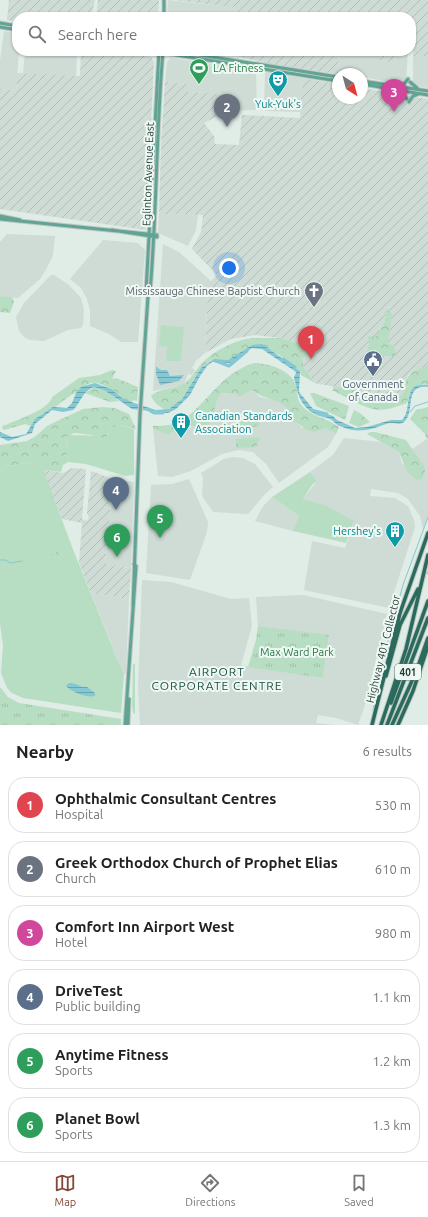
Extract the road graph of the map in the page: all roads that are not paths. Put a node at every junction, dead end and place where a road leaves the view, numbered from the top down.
1 (164, 0) edge
2 (163, 12) edge
3 (0, 23) edge
4 (12, 25) edge
5 (0, 27) edge
6 (12, 29) edge
7 (156, 56) edge
8 (160, 56) edge
9 (161, 56) edge
10 (165, 56) edge
11 (193, 56) edge
12 (159, 61) junction
13 (231, 62) junction
14 (162, 63) junction
15 (332, 76) edge
16 (332, 80) edge
17 (368, 82) edge
18 (368, 85) edge
19 (398, 86) junction
20 (418, 89) junction
21 (400, 91) junction
22 (428, 91) edge
23 (418, 94) junction
24 (428, 95) edge
25 (0, 217) edge
26 (150, 235) junction
27 (156, 236) junction
28 (148, 296) junction
29 (428, 533) edge
30 (428, 555) edge
31 (418, 589) dead end
32 (428, 601) edge
33 (428, 618) edge
34 (428, 638) edge
35 (428, 646) edge
36 (383, 684) junction
37 (127, 725) edge
38 (372, 725) edge
39 (381, 725) edge
40 (387, 725) edge
41 (392, 725) edge
42 (398, 725) edge

1 - 2 main road
3 - 4 main road
5 - 6 main road
7 - 12 main road
8 - 12 main road, Eglinton Avenue East
9 - 14 main road, Eglinton Avenue East
10 - 14 main road
11 - 13 main road
12 - 26 main road, Eglinton Avenue East
13 - 15 main road
13 - 16 main road
14 - 27 main road, Eglinton Avenue East
17 - 19 main road
18 - 21 main road
19 - 20 main road
19 - 20 main road
20 - 22 main road
21 - 23 main road
21 - 23 main road
23 - 24 main road
25 - 26 main road
26 - 27 main road
26 - 28 main road, Eglinton Avenue East
27 - 28 main road, Eglinton Avenue East
28 - 37 main road, Eglinton Avenue East
29 - 36 highway, Highway 401 Collector
30 - 39 highway
31 - 36 highway
32 - 39 highway, 401
33 - 40 highway, 401
34 - 41 highway
35 - 42 highway, 401
36 - 38 highway, Highway 401 Collector / 401

